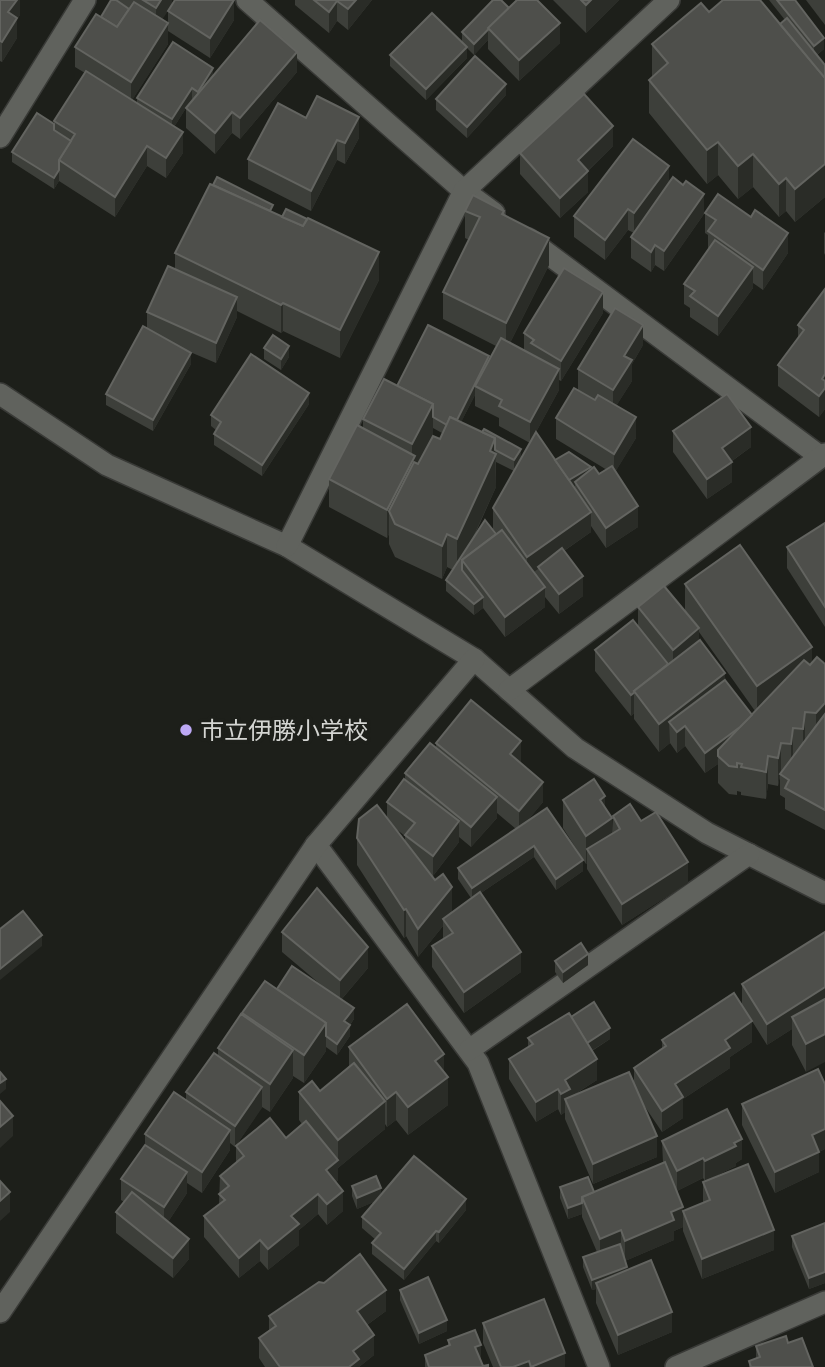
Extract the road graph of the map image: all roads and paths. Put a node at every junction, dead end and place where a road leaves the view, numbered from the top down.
1 (85, 0) edge
2 (247, 0) edge
3 (669, 0) edge
4 (0, 137) edge
5 (464, 191) junction
6 (0, 394) edge
7 (823, 456) edge
8 (287, 546) junction
9 (474, 659) junction
10 (509, 690) junction
11 (316, 845) junction
12 (749, 854) junction
13 (825, 893) edge
14 (469, 1051) junction
15 (825, 1302) edge
16 (0, 1312) edge
17 (599, 1367) edge
18 (676, 1367) edge

1 - 4 street
2 - 5 street
3 - 5 street
5 - 7 street
5 - 8 street
6 - 8 street
7 - 10 street
8 - 9 street
9 - 10 street
9 - 11 street
10 - 12 street
11 - 14 street
11 - 16 street
12 - 13 street
12 - 14 street
14 - 17 street
15 - 18 street

